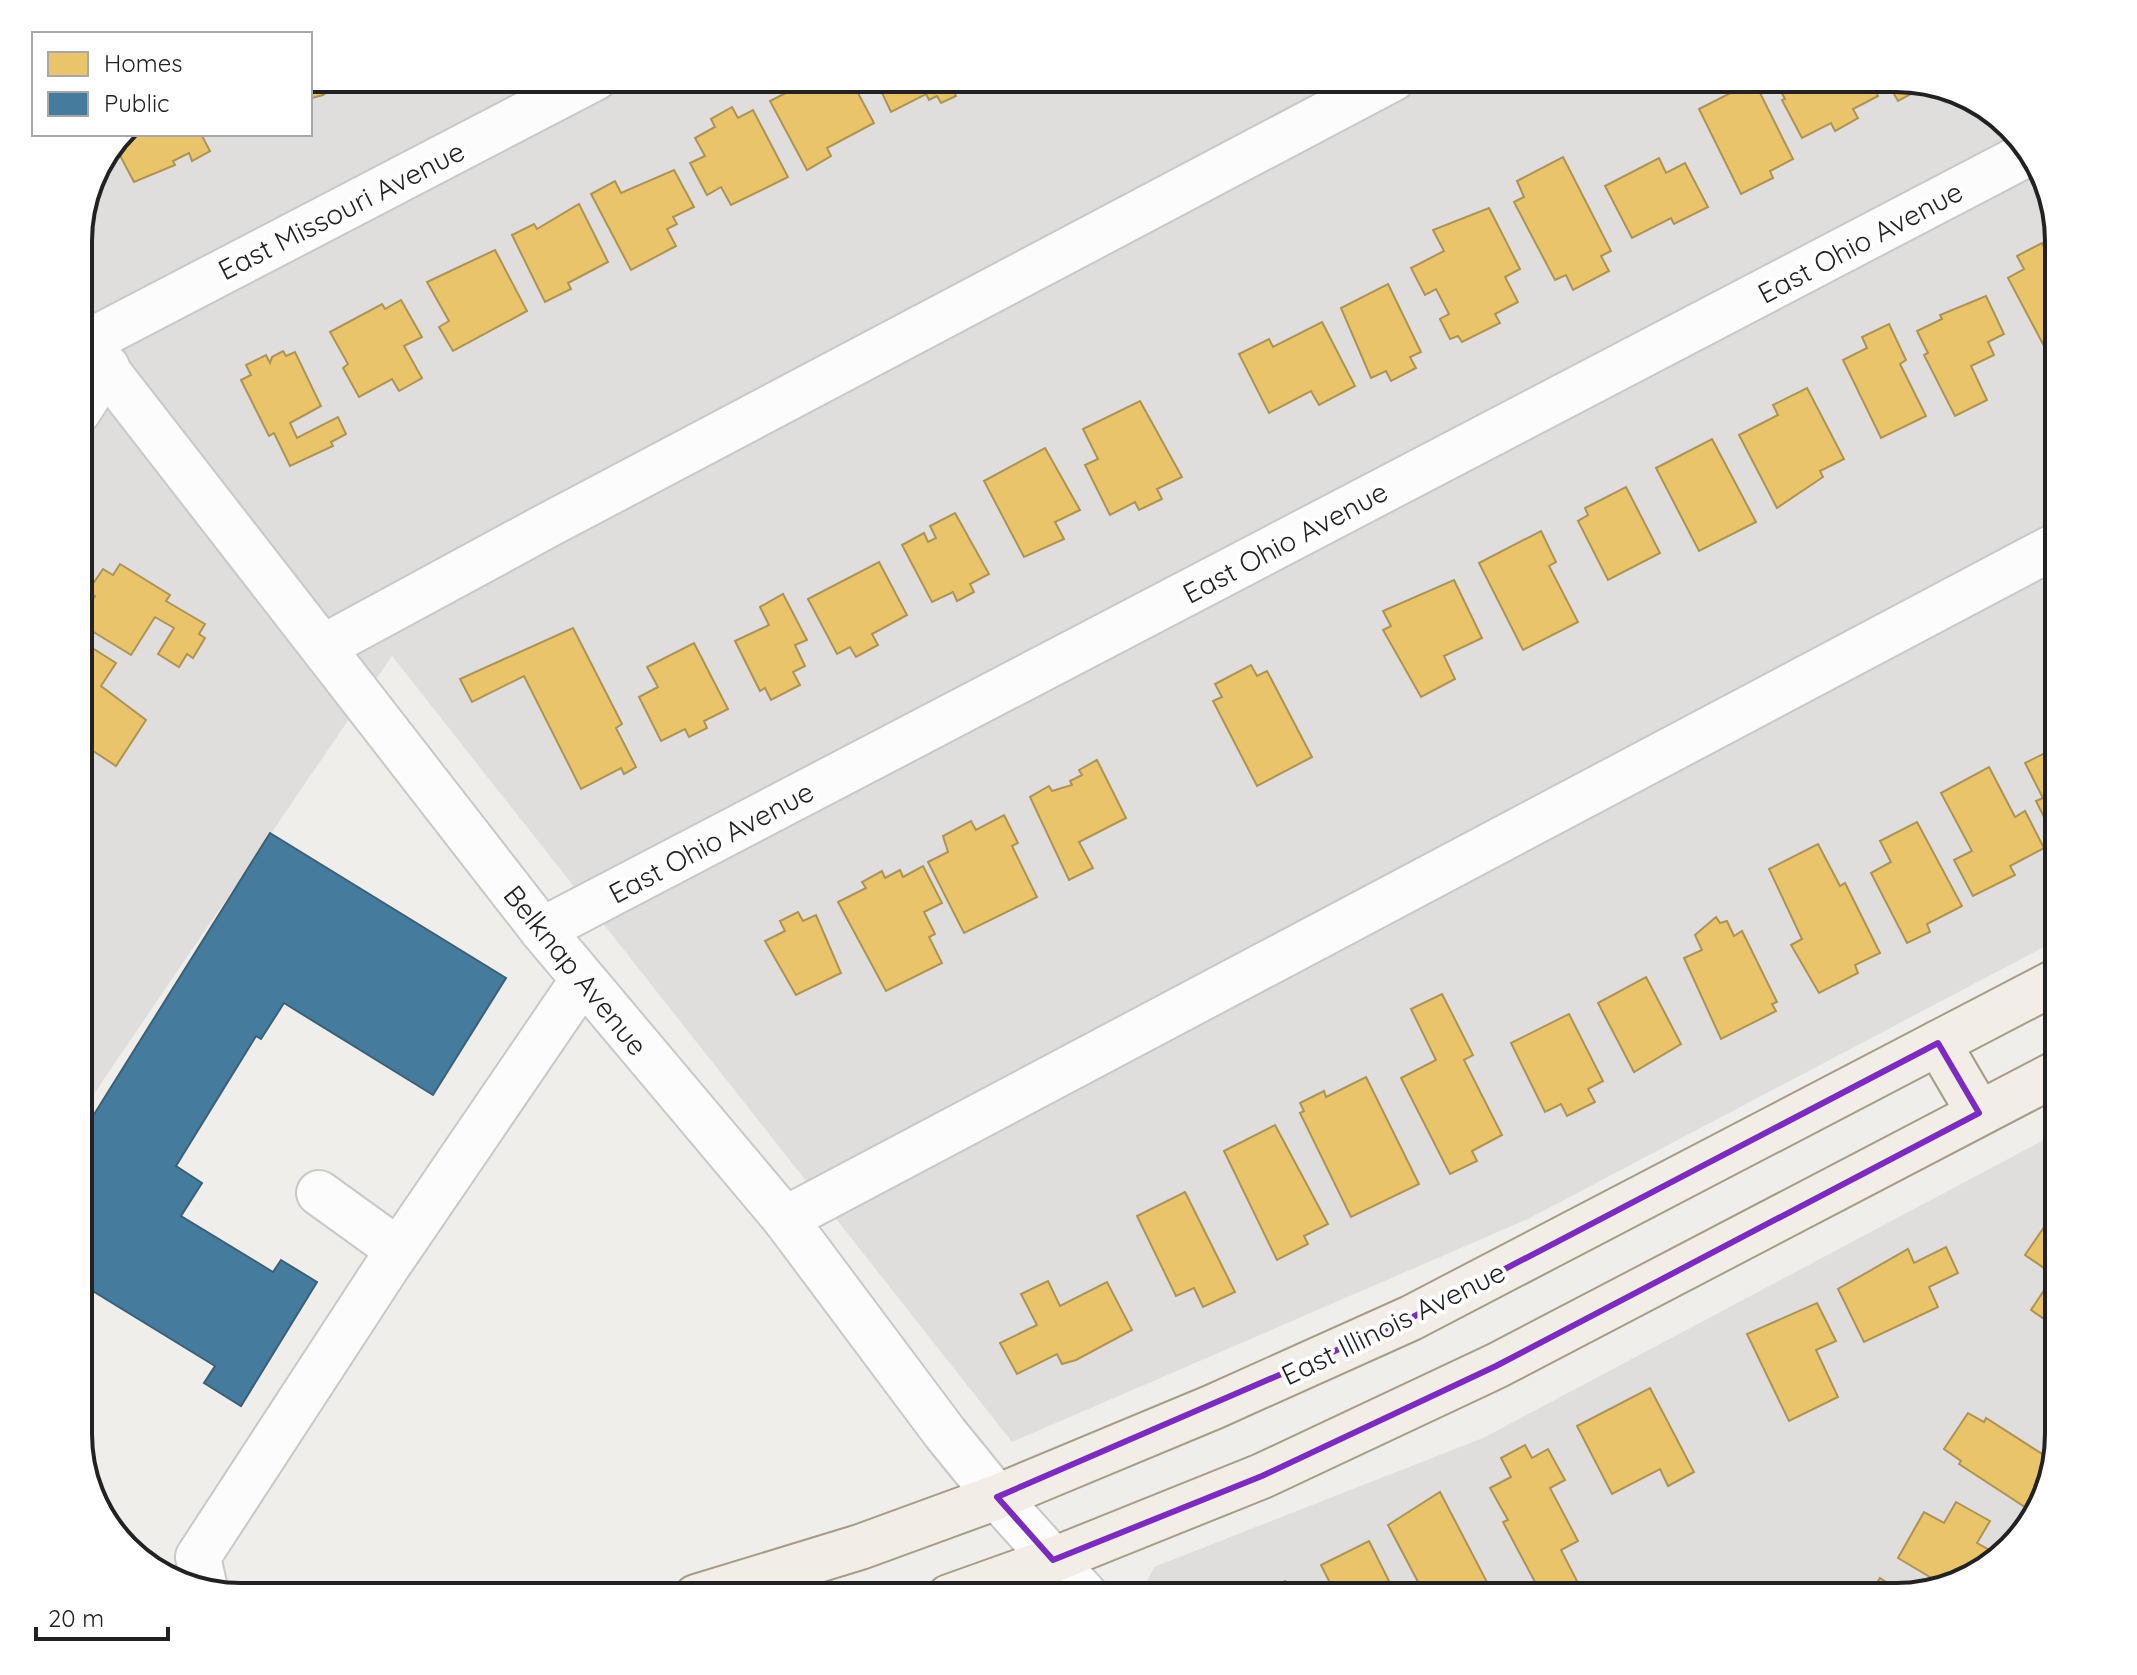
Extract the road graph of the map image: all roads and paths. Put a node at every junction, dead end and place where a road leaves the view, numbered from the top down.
1 (569, 92) edge
2 (1367, 92) edge
3 (2020, 158) edge
4 (92, 346) edge
5 (92, 350) edge
6 (2045, 551) edge
7 (323, 647) junction
8 (542, 930) junction
9 (582, 981) junction
10 (2045, 987) edge
11 (1938, 1043) junction
12 (2045, 1079) edge
13 (1979, 1113) junction
14 (319, 1193) dead end
15 (785, 1219) junction
16 (398, 1250) junction
17 (997, 1497) junction
18 (1053, 1560) junction
19 (203, 1578) edge
20 (742, 1583) edge
21 (988, 1583) edge
22 (1074, 1583) edge

1 - 4 street, East Missouri Avenue
2 - 7 street
3 - 8 street, East Ohio Avenue
5 - 7 street, Belknap Avenue
6 - 15 street
7 - 8 street, Belknap Avenue
8 - 9 street, Belknap Avenue
9 - 15 street, Belknap Avenue
9 - 16 street
10 - 11 main road, East Illinois Avenue
11 - 13 main road
11 - 17 main road, East Illinois Avenue
12 - 13 main road
13 - 18 main road
14 - 16 street
15 - 17 street, Belknap Avenue
16 - 19 street
17 - 18 street, Belknap Avenue
17 - 20 main road, East Illinois Avenue
18 - 21 main road
18 - 22 street, Belknap Avenue

